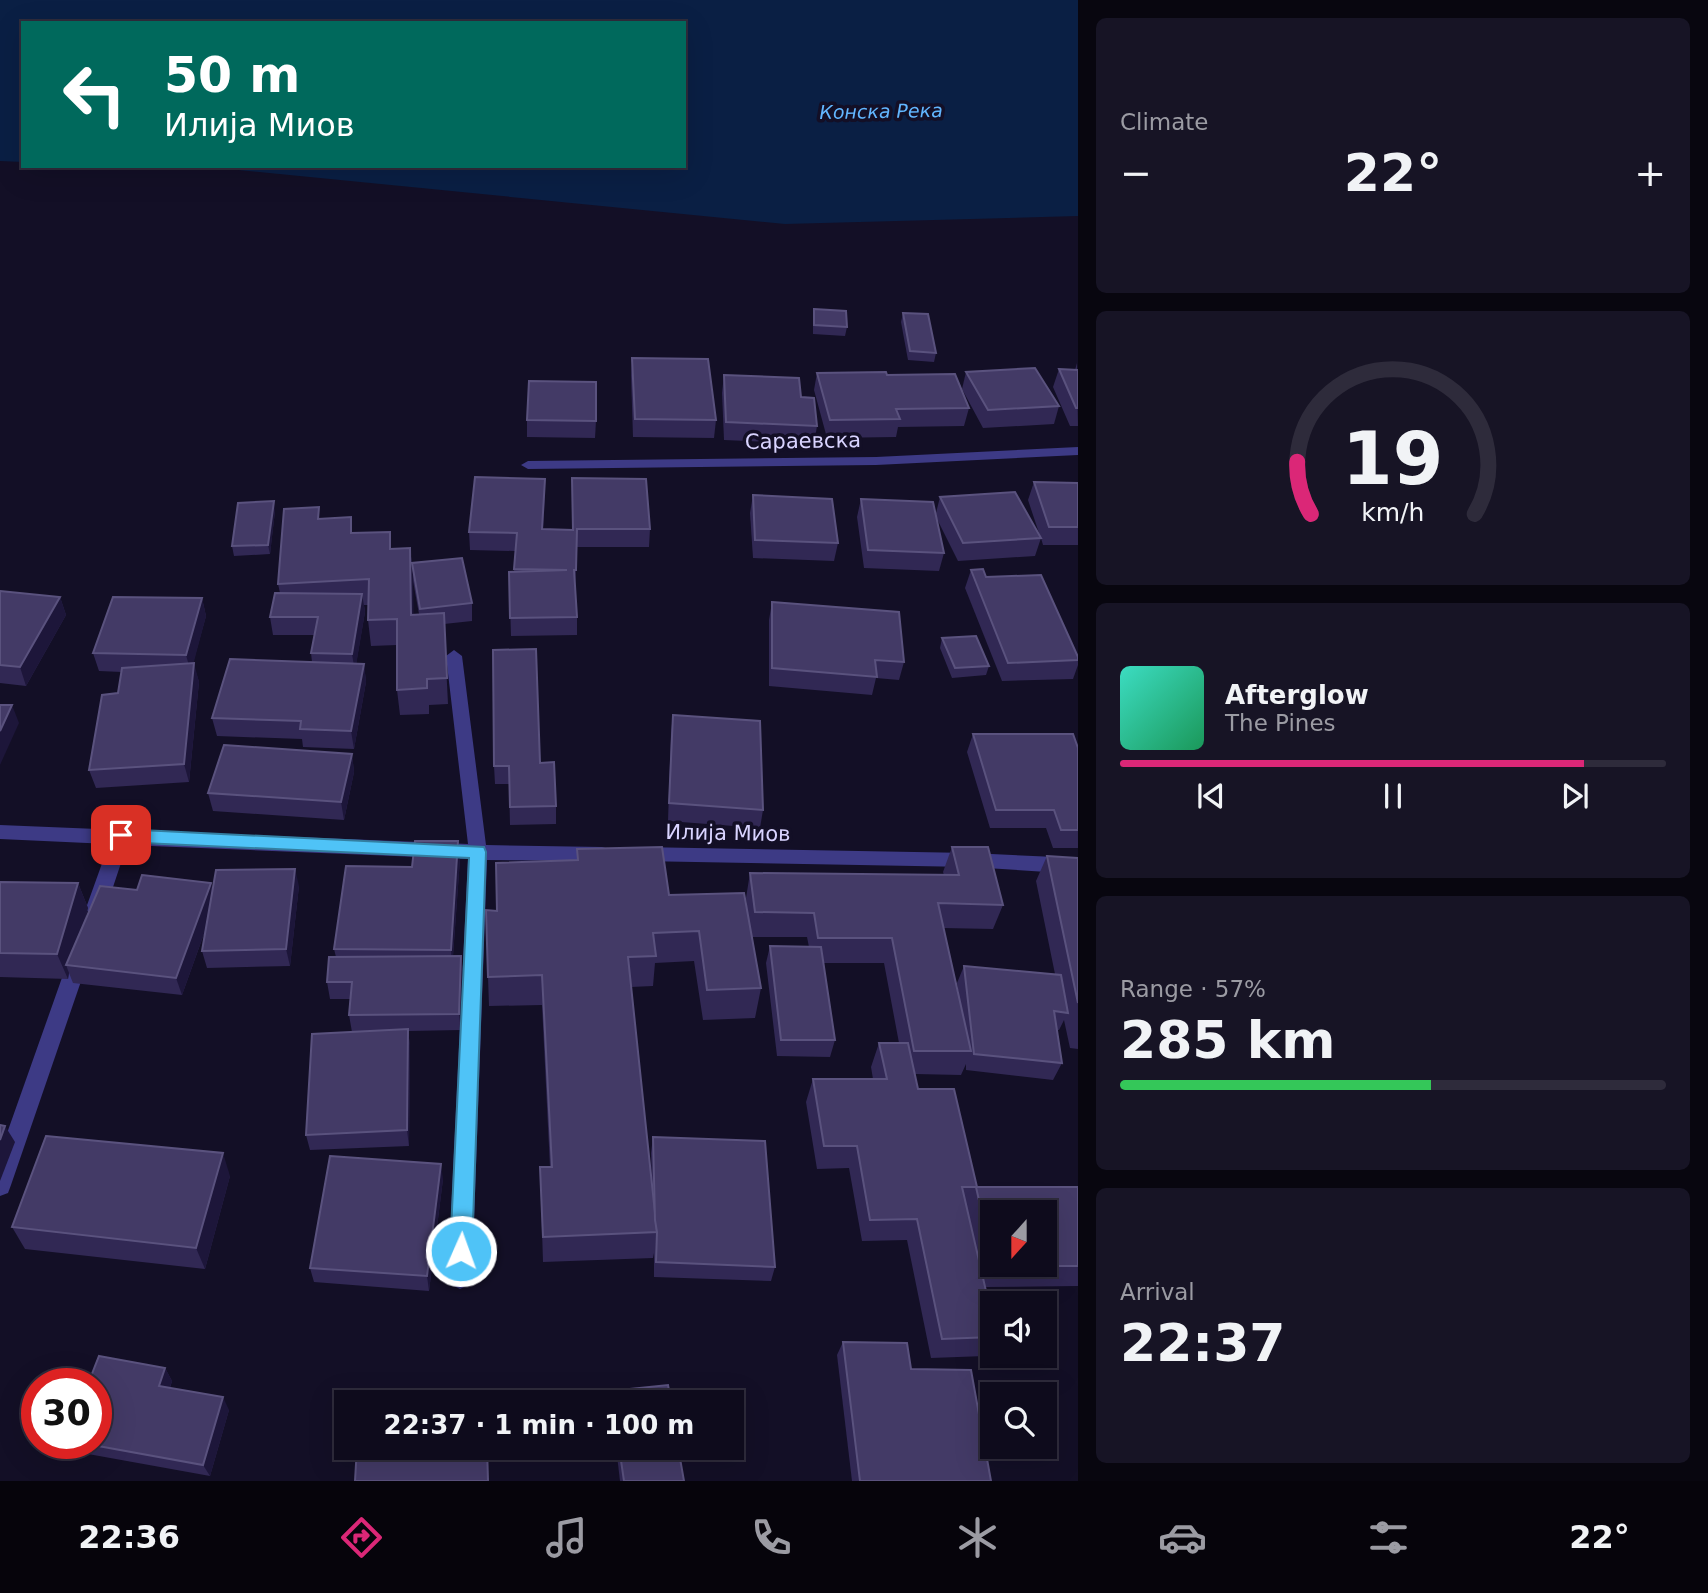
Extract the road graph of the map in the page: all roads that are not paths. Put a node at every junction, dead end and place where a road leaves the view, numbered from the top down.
1 (1078, 451) edge
2 (527, 465) dead end
3 (454, 656) dead end
4 (0, 832) edge
5 (121, 835) junction
6 (478, 852) junction
7 (1078, 866) edge
8 (0, 1185) edge
9 (460, 1278) dead end

1 - 2 street, Сараевска
3 - 6 street
4 - 5 street, Илија Миов
5 - 6 street, Илија Миов
5 - 8 street
6 - 7 street, Илија Миов
6 - 9 street

